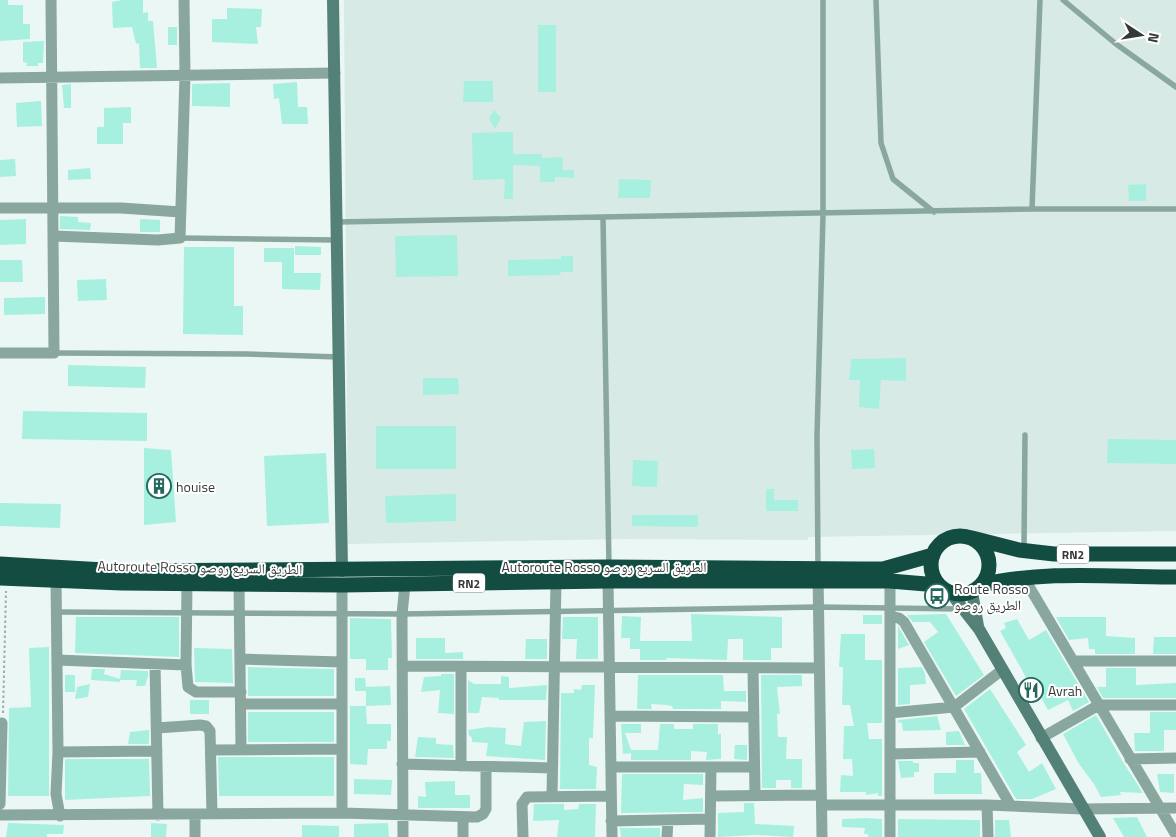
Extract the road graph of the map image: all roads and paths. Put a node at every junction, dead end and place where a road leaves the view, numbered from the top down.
1 (51, 0) edge
2 (184, 0) edge
3 (333, 0) edge
4 (823, 0) edge
5 (876, 0) edge
6 (1040, 0) edge
7 (1062, 0) edge
8 (334, 73) junction
9 (185, 76) junction
10 (0, 78) edge
11 (51, 78) junction
12 (1176, 87) edge
13 (52, 207) junction
14 (0, 208) edge
15 (1032, 209) junction
16 (1176, 209) edge
17 (181, 212) junction
18 (934, 212) junction
19 (824, 215) junction
20 (603, 218) junction
21 (338, 222) junction
22 (53, 236) junction
23 (180, 238) junction
24 (338, 240) junction
25 (0, 353) edge
26 (54, 353) junction
27 (339, 358) junction
28 (1025, 435) dead end
29 (972, 538) junction
30 (1024, 551) junction
31 (1176, 554) edge
32 (933, 555) junction
33 (0, 564) edge
34 (609, 574) junction
35 (818, 575) junction
36 (3, 578) edge
37 (342, 578) junction
38 (1024, 578) junction
39 (1176, 578) edge
40 (56, 580) junction
41 (556, 581) junction
42 (890, 581) junction
43 (238, 583) junction
44 (187, 584) junction
45 (405, 585) junction
46 (944, 589) junction
47 (977, 589) junction
48 (818, 607) junction
49 (963, 609) junction
50 (610, 610) junction
51 (554, 611) junction
52 (890, 611) junction
53 (56, 612) junction
54 (187, 613) junction
55 (239, 613) junction
56 (341, 613) junction
57 (402, 614) junction
58 (979, 629) junction
59 (241, 659) junction
60 (57, 660) junction
61 (1075, 661) junction
62 (1176, 661) edge
63 (341, 662) junction
64 (155, 664) junction
65 (186, 665) junction
66 (402, 666) junction
67 (553, 666) junction
68 (461, 667) junction
69 (610, 667) junction
70 (753, 668) junction
71 (818, 668) junction
72 (1002, 670) junction
73 (241, 698) junction
74 (342, 704) junction
75 (1099, 705) junction
76 (1176, 705) edge
77 (954, 707) junction
78 (890, 713) junction
79 (610, 716) junction
80 (754, 717) junction
81 (2, 723) joint
82 (157, 728) junction
83 (1041, 738) junction
84 (241, 749) junction
85 (341, 749) junction
86 (212, 750) junction
87 (157, 751) junction
88 (58, 752) junction
89 (980, 752) junction
90 (890, 754) junction
91 (1176, 758) edge
92 (1130, 759) junction
93 (402, 764) junction
94 (461, 766) junction
95 (486, 766) junction
96 (611, 767) junction
97 (711, 767) junction
98 (754, 767) junction
99 (552, 768) junction
100 (552, 796) junction
101 (611, 796) junction
102 (710, 796) junction
103 (755, 796) junction
104 (822, 800) junction
105 (0, 804) edge
106 (890, 805) junction
107 (987, 805) junction
108 (1011, 806) junction
109 (1158, 807) junction
110 (1176, 808) edge
111 (1082, 809) junction
112 (342, 813) junction
113 (194, 814) junction
114 (212, 814) junction
115 (0, 815) edge
116 (158, 815) junction
117 (60, 816) junction
118 (403, 816) junction
119 (462, 818) junction
120 (710, 819) junction
121 (668, 820) junction
122 (611, 821) junction
123 (1176, 835) edge
124 (1096, 836) edge
125 (195, 837) edge
126 (403, 837) edge
127 (462, 837) edge
128 (523, 837) edge
129 (612, 837) edge
130 (667, 837) edge
131 (710, 837) edge
132 (822, 837) edge
133 (890, 837) edge
134 (988, 837) edge

1 - 11 street
2 - 9 street
3 - 8 street
4 - 19 lane
5 - 18 lane
6 - 15 lane
7 - 12 lane
8 - 9 street
8 - 21 street
9 - 11 street
9 - 17 street
10 - 11 street
11 - 13 street
13 - 14 street
13 - 17 street
13 - 22 street
15 - 16 lane
15 - 18 lane
17 - 23 street
18 - 19 lane
19 - 20 lane
19 - 35 lane
20 - 21 lane
20 - 34 lane
21 - 24 street
22 - 23 street
22 - 26 street
23 - 24 lane
24 - 27 street
25 - 26 street
26 - 27 lane
27 - 37 street
28 - 30 lane
29 - 30 highway, RN2
29 - 32 highway
29 - 47 highway
30 - 31 highway, RN2
32 - 35 highway, Autoroute Rosso الطريق السريع روصو / RN2
32 - 46 highway
33 - 37 highway, Autoroute Rosso الطريق السريع روصو / RN2
34 - 35 highway, Autoroute Rosso الطريق السريع روصو / RN2
34 - 37 highway, Autoroute Rosso الطريق السريع روصو / RN2
34 - 41 highway, Autoroute Rosso الطريق السريع روصو / RN2
34 - 50 street
35 - 42 highway, Autoroute Rosso الطريق السريع روصو / RN2
35 - 48 street
36 - 40 highway, Autoroute Rosso الطريق السريع روصو / RN2
36 - 81 path
37 - 43 highway, Autoroute Rosso الطريق السريع روصو / RN2
37 - 45 highway, Autoroute Rosso الطريق السريع روصو / RN2
37 - 56 street
38 - 39 highway, RN2
38 - 47 highway, RN2
38 - 61 street
40 - 44 highway, Autoroute Rosso الطريق السريع روصو / RN2
40 - 53 street
41 - 45 highway, Autoroute Rosso الطريق السريع روصو / RN2
41 - 51 street
42 - 46 highway, Autoroute Rosso الطريق السريع روصو / RN2
42 - 52 street
43 - 44 highway, Autoroute Rosso الطريق السريع روصو / RN2
43 - 55 street
44 - 54 street
45 - 57 street
46 - 47 highway
46 - 49 street
47 - 58 street
48 - 50 lane
48 - 52 lane
48 - 71 street
49 - 52 lane
49 - 58 street
50 - 51 lane
50 - 69 street
51 - 57 lane
51 - 67 street
52 - 77 street
52 - 78 street
53 - 54 lane
53 - 60 street
54 - 55 lane
54 - 65 street
55 - 56 lane
55 - 59 street
56 - 57 lane
56 - 63 street
57 - 66 street
58 - 72 street
59 - 63 street
59 - 73 street
60 - 64 street
60 - 88 street
61 - 62 street
61 - 75 street
63 - 74 street
64 - 65 street
64 - 82 street
65 - 73 street
66 - 68 street
66 - 93 street
67 - 68 street
67 - 69 street
67 - 99 street
68 - 94 street
69 - 70 street
69 - 79 street
70 - 71 street
70 - 80 street
71 - 104 street
72 - 77 street
72 - 83 street
73 - 74 street
73 - 84 street
74 - 85 street
75 - 76 street
75 - 83 street
75 - 92 street
77 - 78 street
77 - 89 street
78 - 90 street
79 - 80 street
79 - 96 street
80 - 98 street
81 - 105 street
82 - 86 street
82 - 87 street
83 - 111 street
84 - 85 street
84 - 86 street
85 - 112 street
86 - 114 street
87 - 88 street
87 - 116 street
88 - 117 street
89 - 90 street
89 - 108 street
90 - 106 street
91 - 92 street
92 - 109 street
93 - 94 street
93 - 118 street
94 - 95 street
95 - 99 street
95 - 119 street
96 - 97 street
96 - 101 street
97 - 98 street
97 - 102 street
98 - 103 street
99 - 100 street
100 - 101 street
100 - 128 street
101 - 122 street
102 - 103 street
102 - 120 street
103 - 104 street
104 - 106 street
104 - 132 street
106 - 107 street
106 - 133 street
107 - 108 street
107 - 134 street
108 - 111 street
109 - 110 street
109 - 111 street
109 - 123 street
111 - 124 street
112 - 114 street
112 - 118 street
113 - 114 street
113 - 116 street
113 - 125 street
115 - 117 street
116 - 117 street
118 - 119 street
118 - 126 street
119 - 127 street
120 - 121 street
120 - 131 street
121 - 122 street
121 - 130 street
122 - 129 street

